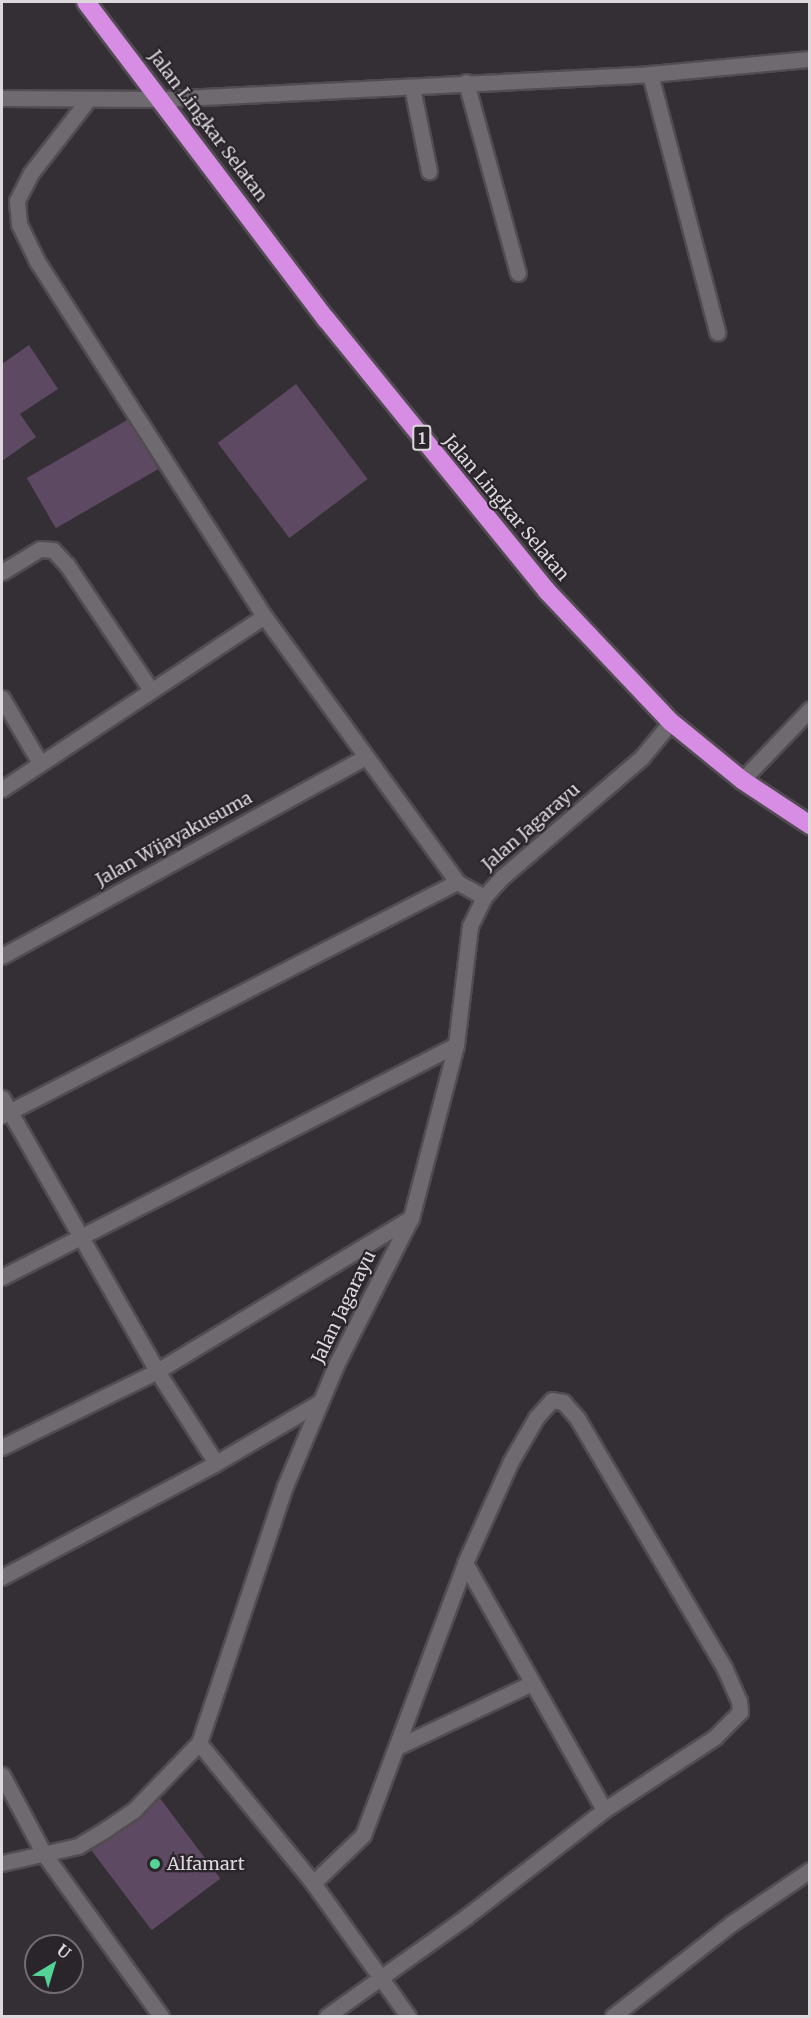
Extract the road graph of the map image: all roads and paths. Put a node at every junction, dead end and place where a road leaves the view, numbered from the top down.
1 (86, 2) edge
2 (810, 59) edge
3 (651, 74) junction
4 (466, 82) junction
5 (411, 87) junction
6 (2, 98) edge
7 (163, 99) junction
8 (87, 101) junction
9 (429, 171) dead end
10 (518, 273) dead end
11 (717, 332) dead end
12 (2, 572) edge
13 (264, 616) junction
14 (151, 690) junction
15 (2, 698) edge
16 (810, 709) edge
17 (670, 722) junction
18 (365, 757) junction
19 (40, 763) junction
20 (742, 780) junction
21 (2, 789) edge
22 (810, 825) edge
23 (457, 882) junction
24 (484, 897) junction
25 (2, 956) edge
26 (456, 1045) junction
27 (4, 1109) edge
28 (411, 1218) junction
29 (78, 1236) junction
30 (2, 1277) edge
31 (157, 1371) junction
32 (320, 1402) junction
33 (2, 1447) edge
34 (216, 1463) junction
35 (465, 1563) junction
36 (2, 1577) edge
37 (530, 1684) junction
38 (199, 1743) junction
39 (399, 1746) junction
40 (2, 1775) edge
41 (604, 1810) junction
42 (44, 1854) junction
43 (2, 1863) edge
44 (810, 1870) edge
45 (313, 1883) junction
46 (379, 1977) junction
47 (161, 2016) edge
48 (327, 2016) edge
49 (408, 2016) edge
50 (613, 2016) edge

1 - 7 highway, Jalan Lingkar Selatan / 1
2 - 3 street
3 - 4 street
3 - 11 street
4 - 5 street
4 - 10 street
5 - 7 street
5 - 9 street
6 - 8 street
7 - 8 street
7 - 17 highway, Jalan Lingkar Selatan / 1
8 - 13 street
12 - 14 street
13 - 14 street
13 - 18 street
14 - 19 street
15 - 19 street
16 - 20 street
17 - 20 highway, Jalan Lingkar Selatan / 1
17 - 24 street, Jalan Jagarayu
18 - 23 street
18 - 25 street, Jalan Wijayakusuma
19 - 21 street
20 - 22 highway, Jalan Lingkar Selatan / 1
23 - 24 street
23 - 27 street
24 - 26 street, Jalan Jagarayu
26 - 28 street, Jalan Jagarayu
26 - 29 street
27 - 29 street
28 - 31 street
28 - 32 street, Jalan Jagarayu
29 - 30 street
29 - 31 street
31 - 33 street
31 - 34 street
32 - 34 street
32 - 38 street, Jalan Jagarayu
34 - 36 street
35 - 37 street
35 - 39 street
35 - 41 street
37 - 39 street
37 - 41 street
38 - 42 street, Jalan Jagarayu
38 - 45 street
39 - 45 street
40 - 42 street
41 - 46 street
42 - 43 street, Jalan Jagarayu
42 - 47 street
44 - 50 street
45 - 46 street
46 - 48 street
46 - 49 street

